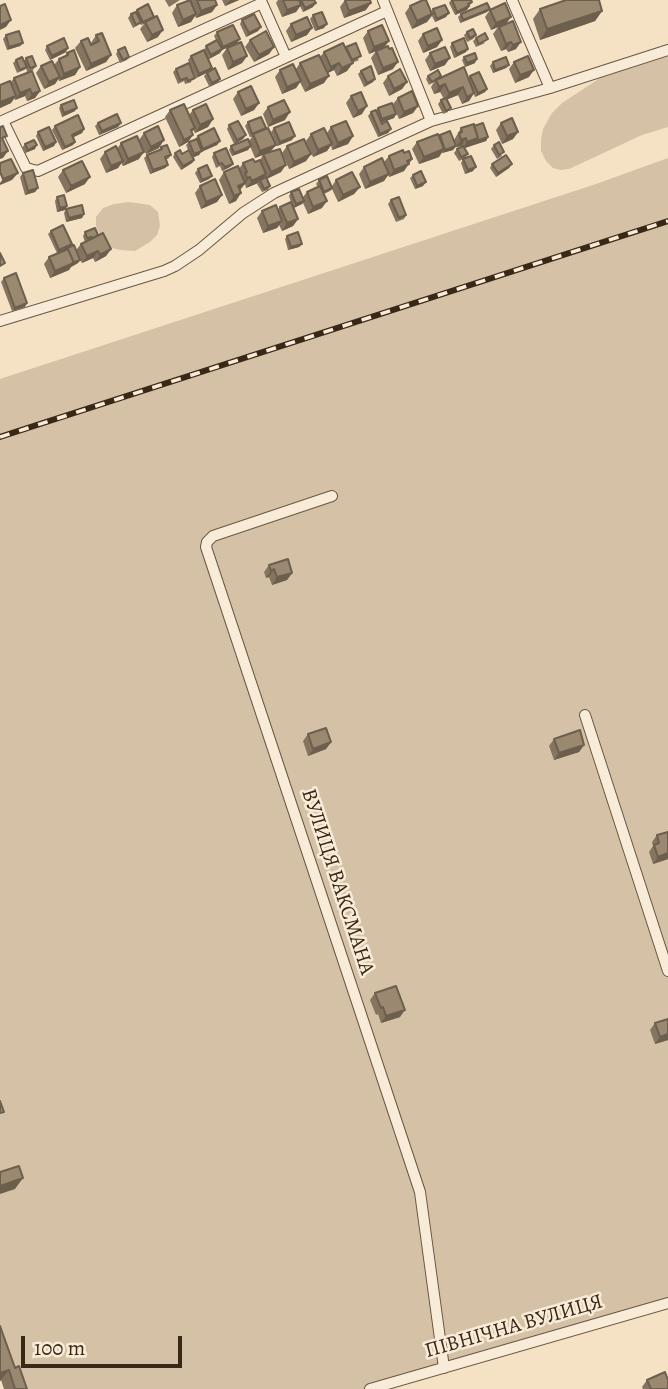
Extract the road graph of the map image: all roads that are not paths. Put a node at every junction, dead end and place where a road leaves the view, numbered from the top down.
1 (383, 0) edge
2 (512, 0) edge
3 (387, 11) junction
4 (668, 50) edge
5 (286, 57) junction
6 (550, 88) junction
7 (431, 121) junction
8 (1, 122) edge
9 (0, 321) edge
10 (332, 496) dead end
11 (585, 715) dead end
12 (668, 971) edge
13 (668, 1303) edge
14 (444, 1368) junction
15 (370, 1389) edge

1 - 3 street
2 - 6 street
3 - 5 street
3 - 7 street
4 - 6 street
5 - 8 street
5 - 8 street
6 - 7 street
7 - 9 street
10 - 14 street, ВУЛИЦЯ ВАКСМАНА
11 - 12 street
13 - 14 street, ПІВНІЧНА ВУЛИЦЯ
14 - 15 street, ПІВНІЧНА ВУЛИЦЯ

